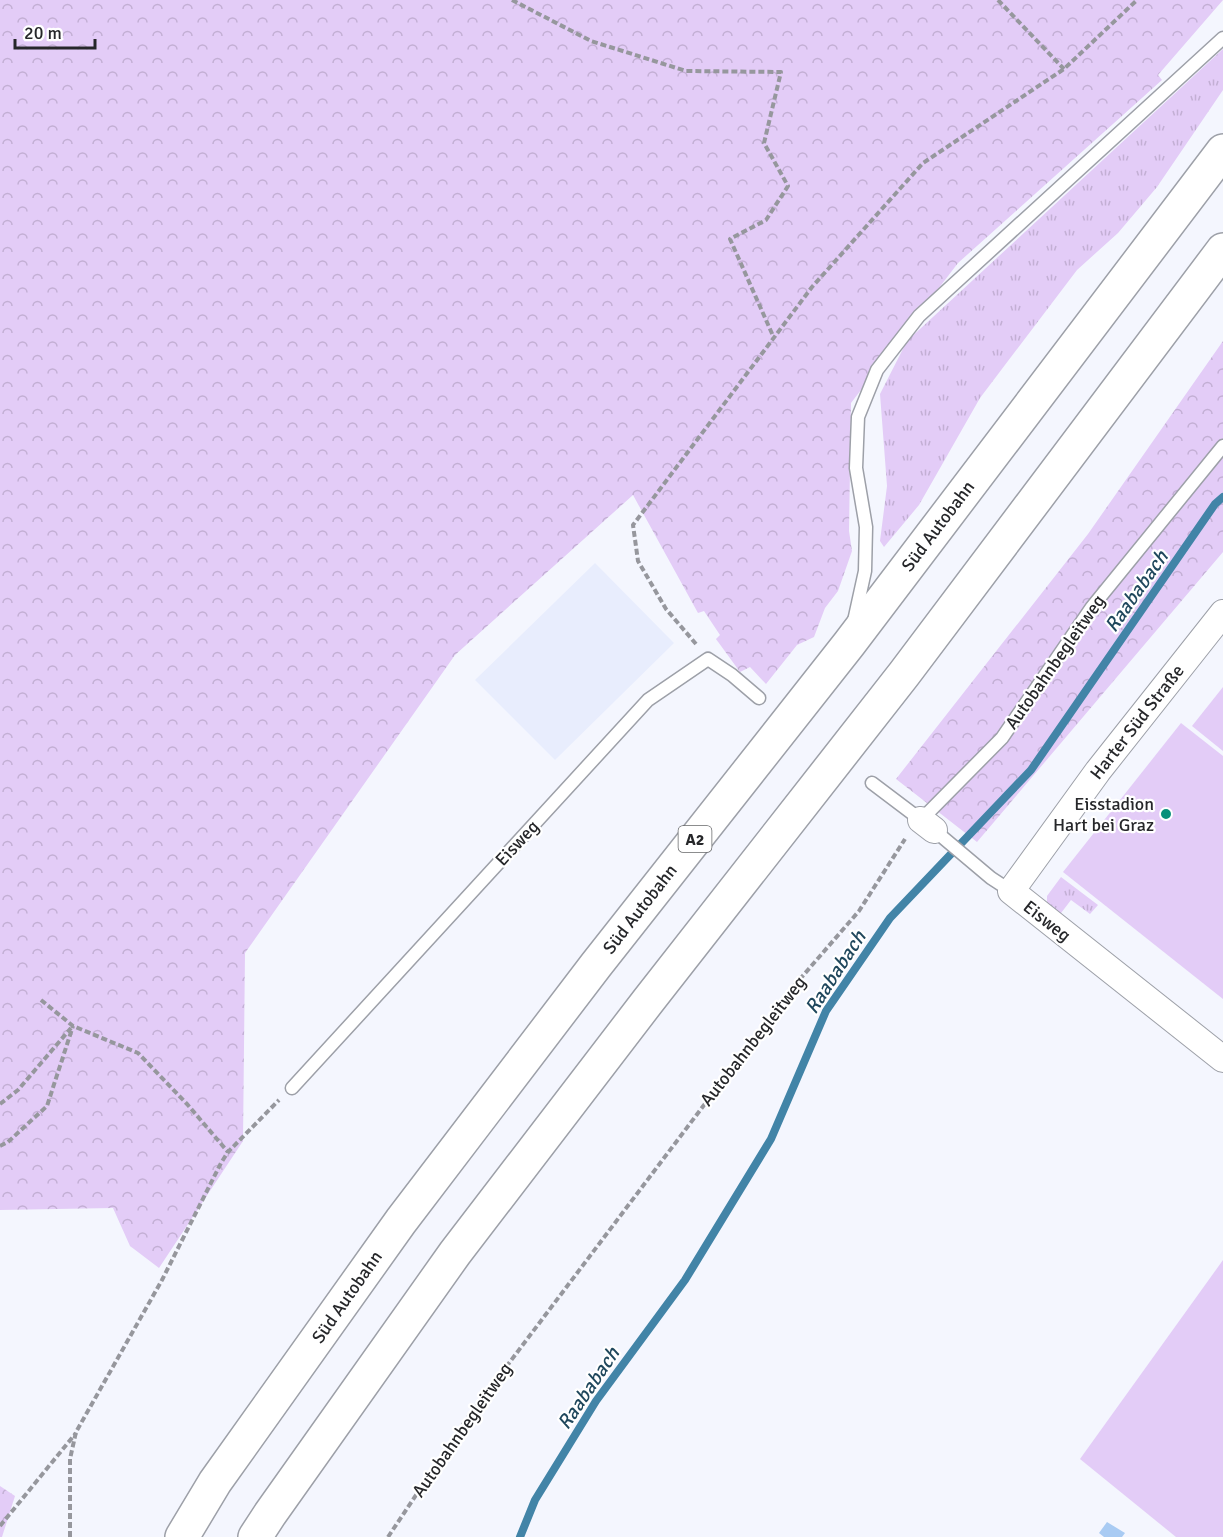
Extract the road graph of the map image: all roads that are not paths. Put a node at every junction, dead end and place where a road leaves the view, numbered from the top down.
1 (1223, 38) edge
2 (1223, 151) edge
3 (1223, 250) edge
4 (1223, 446) edge
5 (1223, 613) edge
6 (849, 644) junction
7 (759, 698) dead end
8 (872, 783) dead end
9 (928, 825) junction
10 (1011, 891) junction
11 (1223, 1059) edge
12 (292, 1088) road end
13 (182, 1537) edge
14 (255, 1537) edge

1 - 6 lane
2 - 6 highway, Süd Autobahn / A2
3 - 14 highway
4 - 9 lane, Autobahnbegleitweg
5 - 10 street, Harter Süd Straße
6 - 13 highway, Süd Autobahn / A2
7 - 12 lane, Eisweg
8 - 9 lane, Eisweg
9 - 10 lane, Eisweg
10 - 11 street, Eisweg

